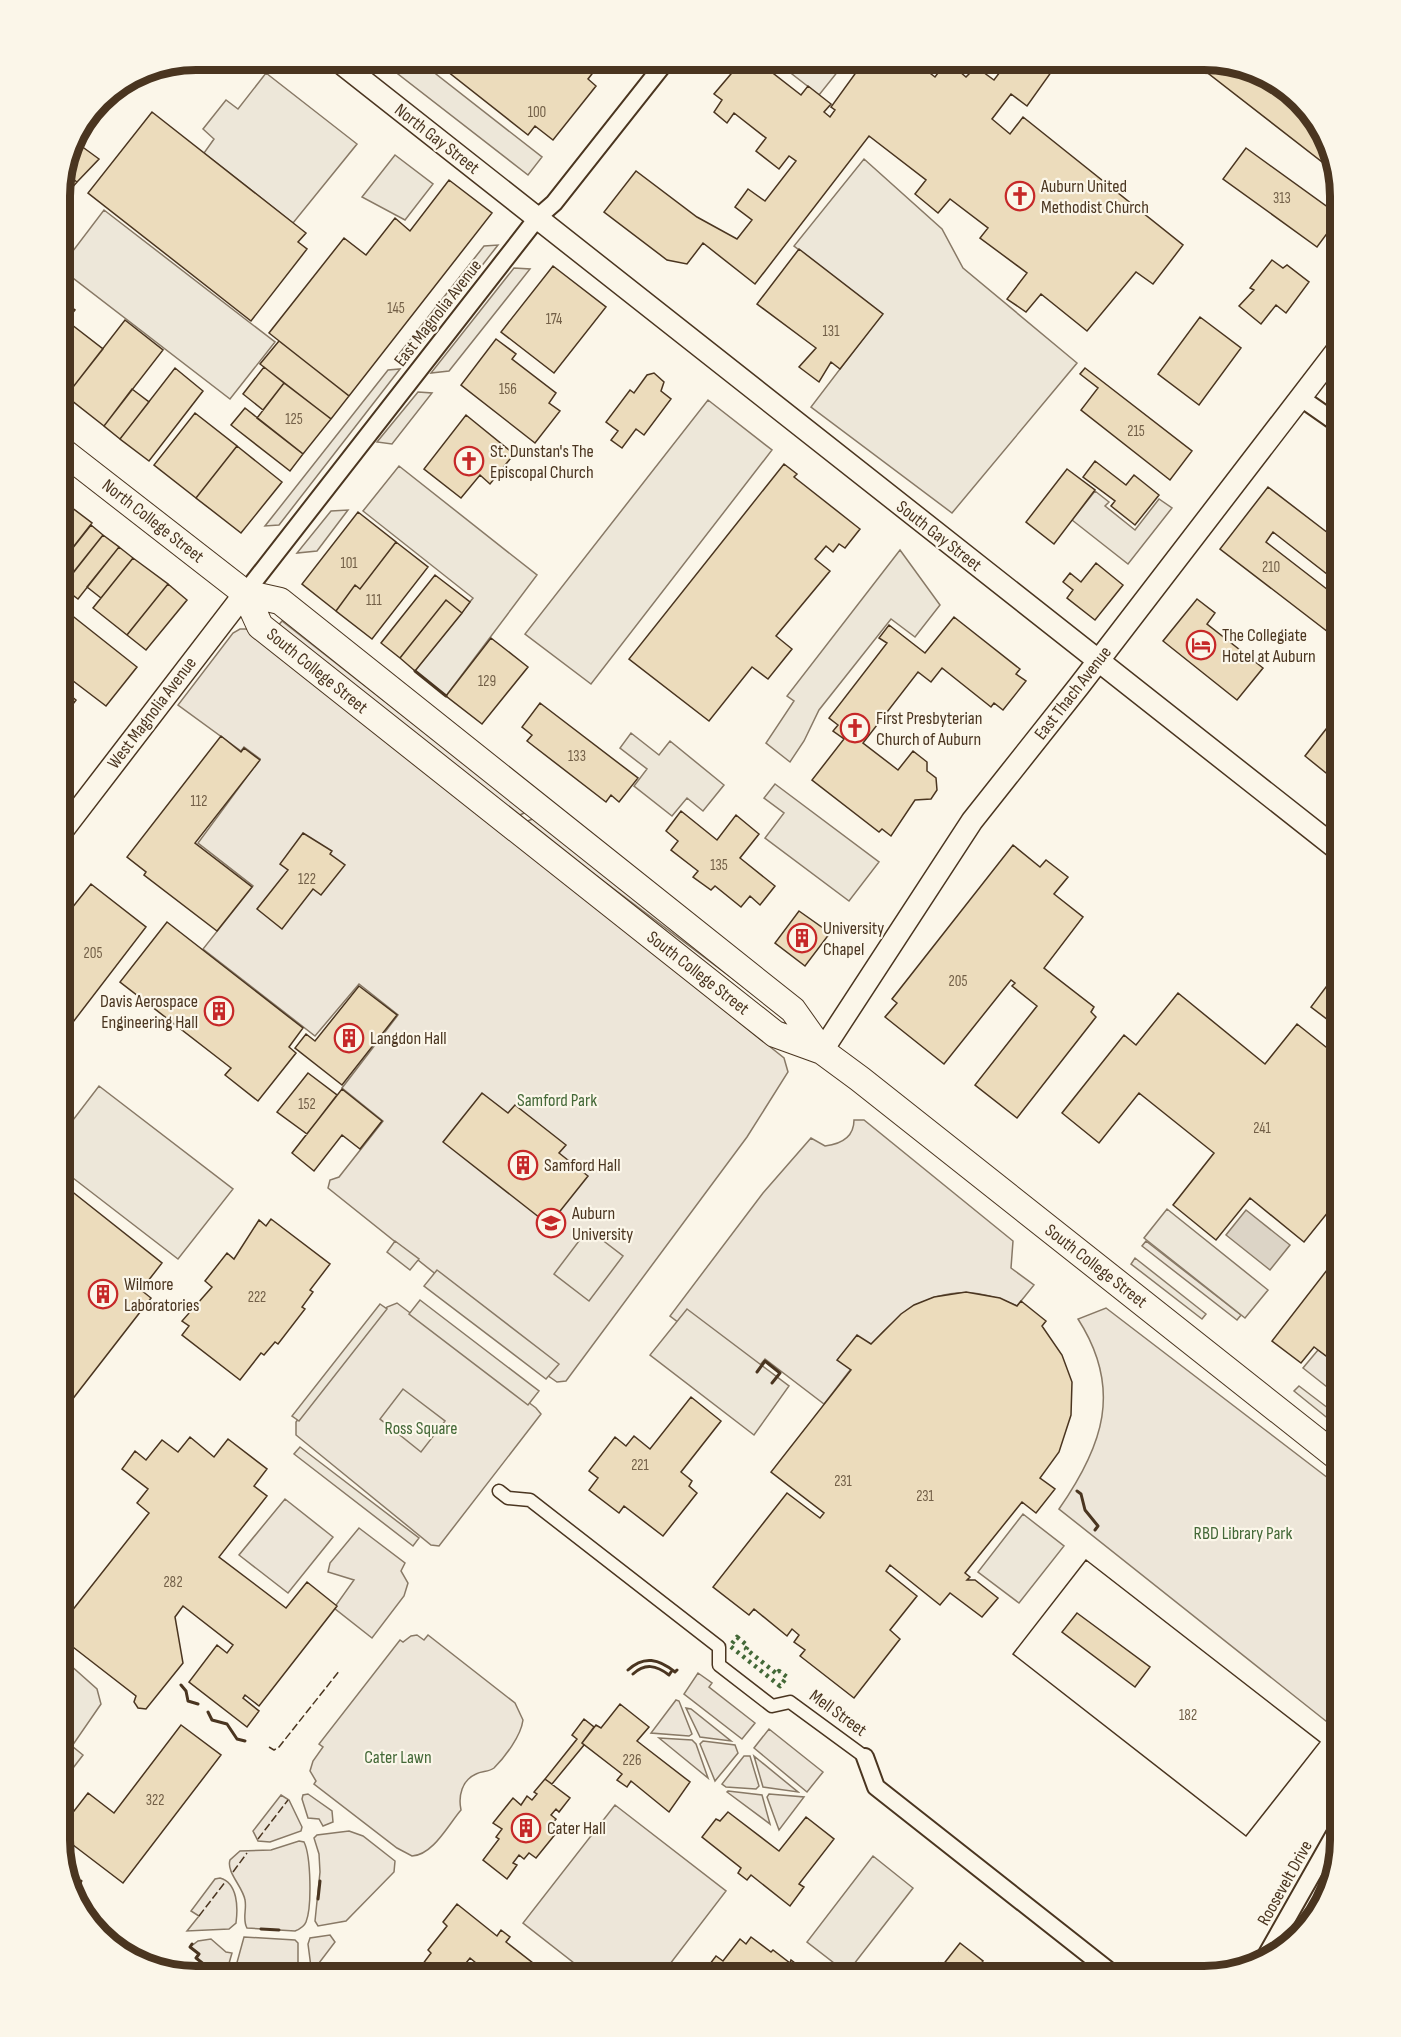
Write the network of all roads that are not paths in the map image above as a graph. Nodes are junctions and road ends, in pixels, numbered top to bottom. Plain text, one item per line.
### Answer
1 (350, 70) edge
2 (659, 70) edge
3 (538, 217) junction
4 (1330, 360) edge
5 (1301, 398) junction
6 (1330, 418) edge
7 (71, 457) edge
8 (245, 593) junction
9 (1098, 661) junction
10 (71, 820) edge
11 (1330, 843) edge
12 (822, 1051) junction
13 (1330, 1451) edge
14 (499, 1491) dead end
15 (865, 1756) joint
16 (1330, 1843) edge
17 (1270, 1948) edge
18 (1103, 1966) edge

1 - 3 street, North Gay Street
2 - 3 street, East Magnolia Avenue
3 - 8 street, East Magnolia Avenue
3 - 9 street, South Gay Street
4 - 5 street, East Thach Avenue
5 - 6 street
5 - 9 street, East Thach Avenue
7 - 8 main road, North College Street
8 - 10 street, West Magnolia Avenue
8 - 12 main road, South College Street
9 - 11 street, South Gay Street
9 - 12 street, East Thach Avenue
12 - 13 main road, South College Street
14 - 15 street, Mell Street
15 - 18 street, Mell Street
16 - 17 street, Roosevelt Drive

